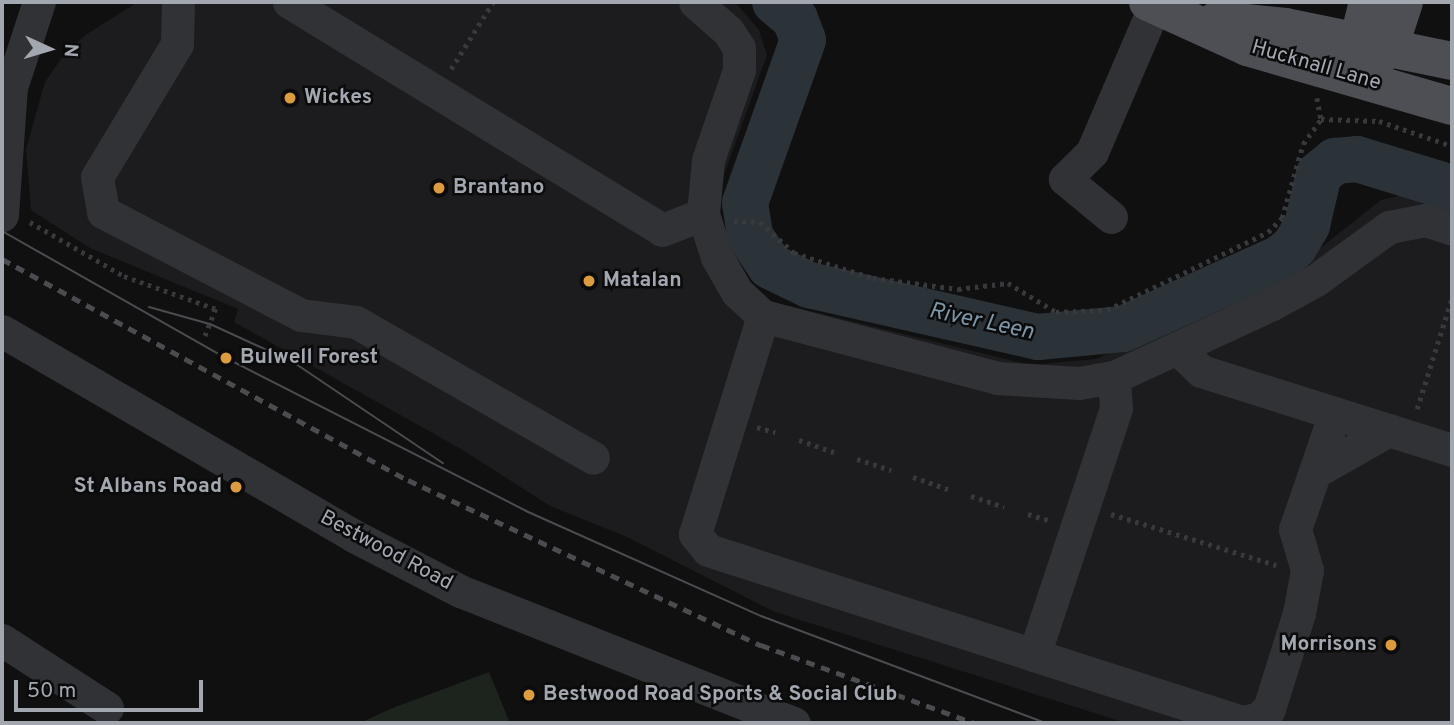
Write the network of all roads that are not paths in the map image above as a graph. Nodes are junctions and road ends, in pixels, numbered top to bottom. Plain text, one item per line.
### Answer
1 (178, 2) edge
2 (289, 2) edge
3 (695, 2) edge
4 (1368, 2) edge
5 (1404, 2) edge
6 (43, 3) edge
7 (1162, 8) edge
8 (1452, 61) edge
9 (1357, 63) junction
10 (1438, 102) edge
11 (3, 145) edge
12 (3, 212) edge
13 (703, 214) junction
14 (1111, 217) dead end
15 (1452, 229) edge
16 (762, 316) junction
17 (2, 331) edge
18 (1178, 349) junction
19 (1114, 377) junction
20 (1335, 413) junction
21 (1402, 421) junction
22 (1452, 450) edge
23 (593, 458) dead end
24 (1315, 472) junction
25 (2, 640) edge
26 (1034, 655) junction
27 (107, 708) dead end
28 (794, 723) edge

1 - 23 street
2 - 13 street
3 - 13 street
4 - 9 main road
5 - 9 main road
6 - 11 street
7 - 9 main road, Hucknall Lane
7 - 14 street
8 - 9 main road, Hucknall Lane
9 - 10 main road, Hucknall Lane
11 - 12 street
13 - 16 street
15 - 18 street
16 - 19 street
16 - 26 street
17 - 28 street, Bestwood Road
18 - 19 street
18 - 20 street
19 - 26 street
20 - 21 street
20 - 24 street
21 - 22 street
21 - 24 street
24 - 26 street
25 - 27 street

